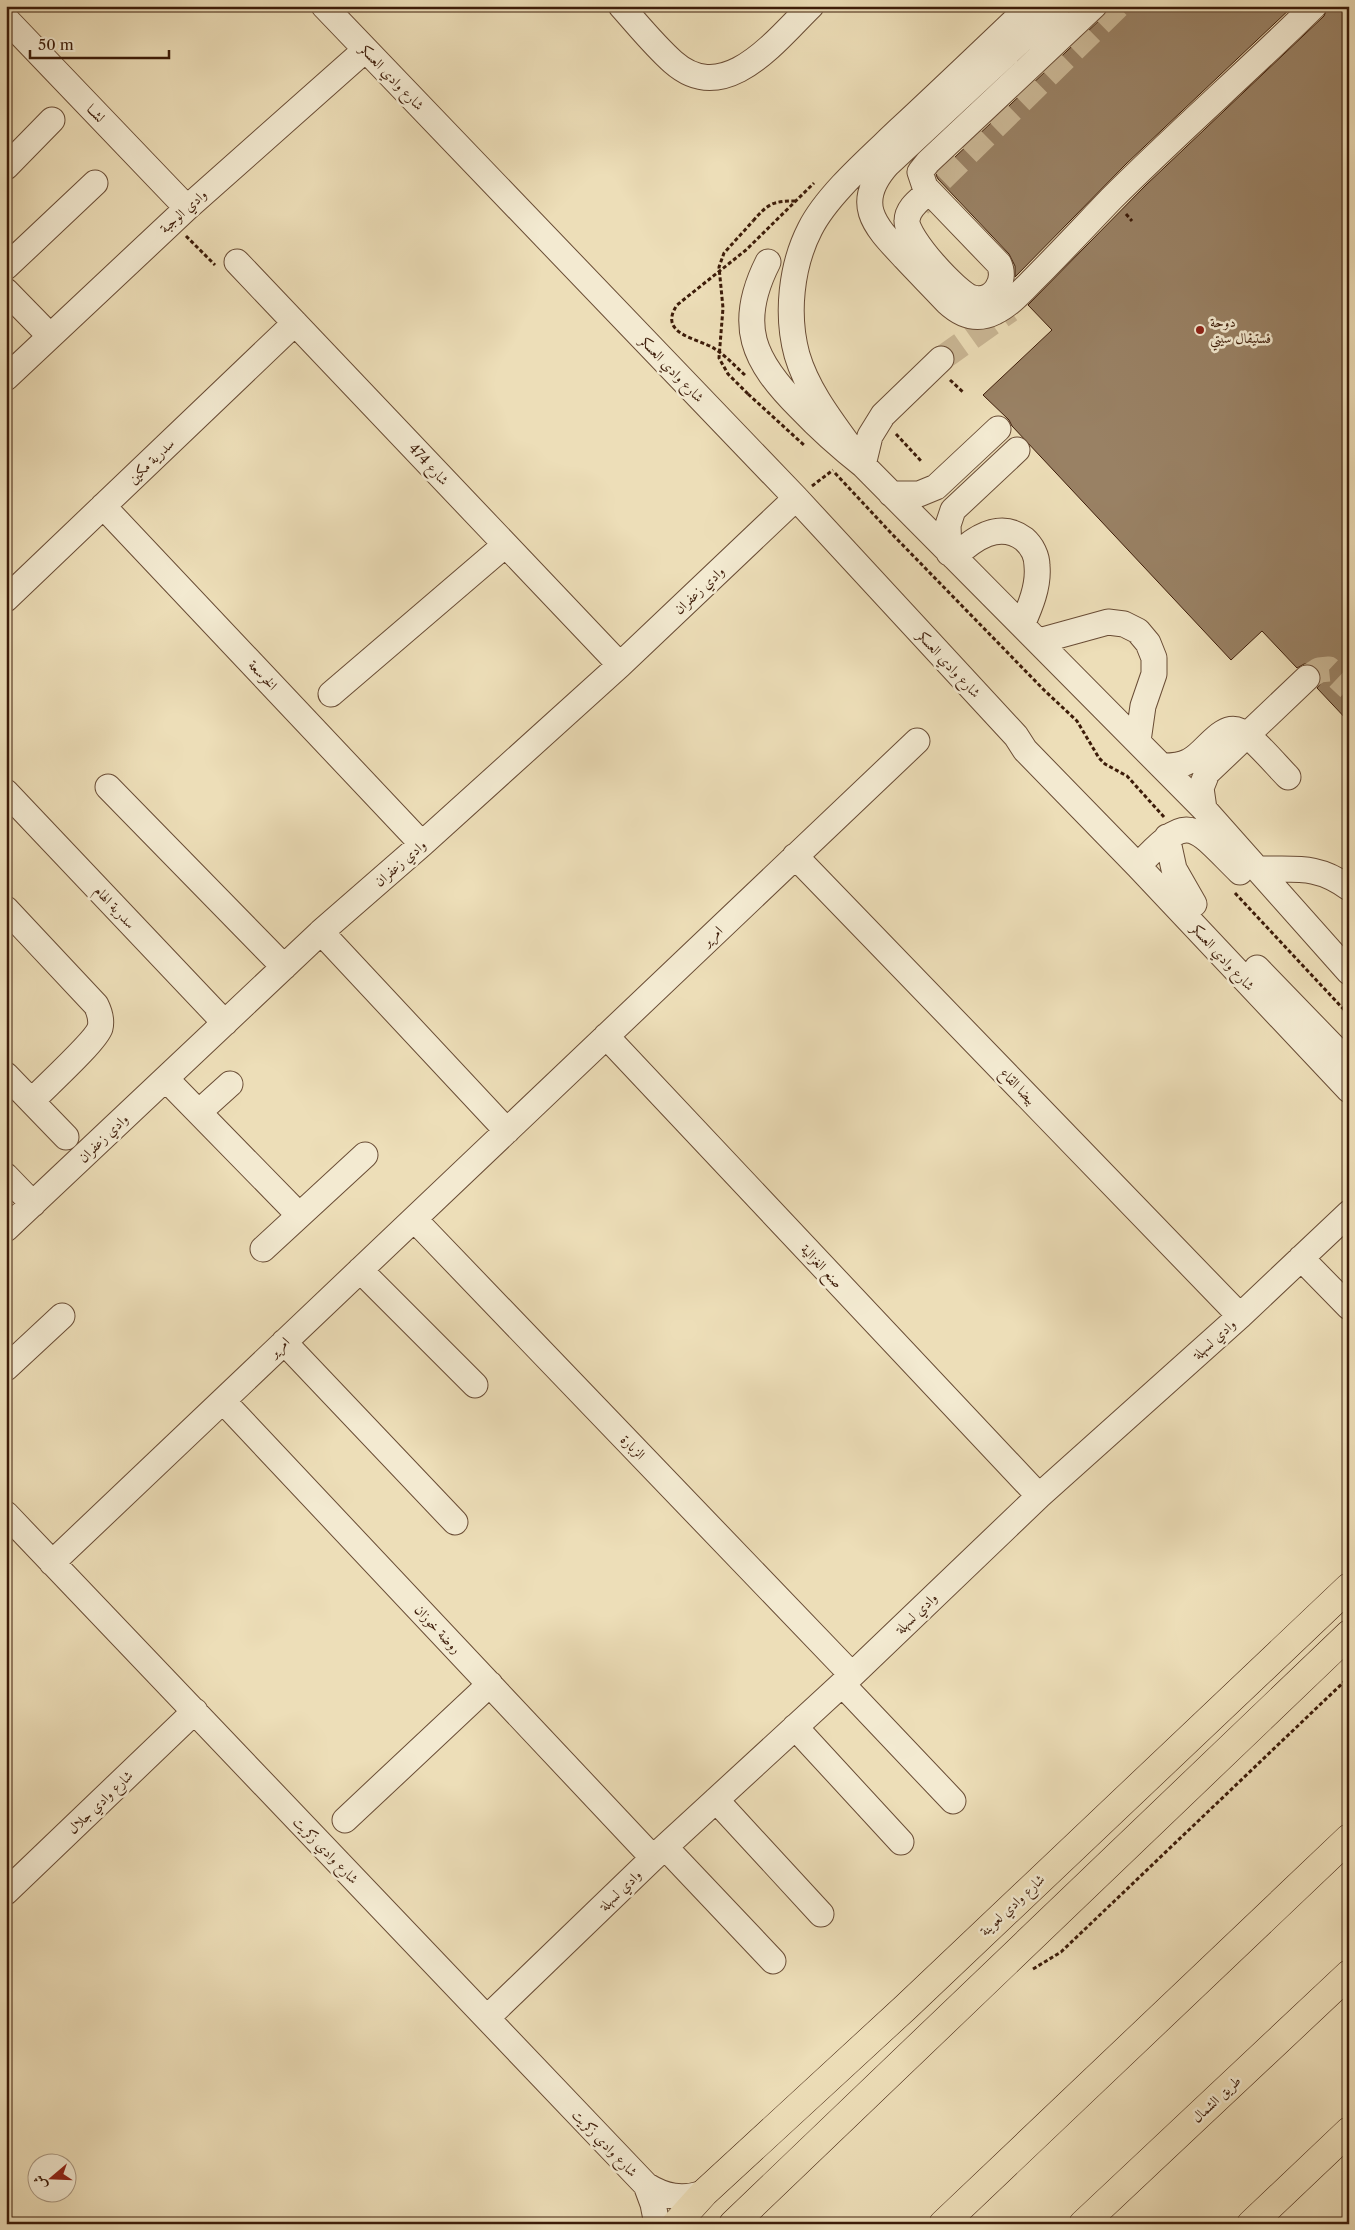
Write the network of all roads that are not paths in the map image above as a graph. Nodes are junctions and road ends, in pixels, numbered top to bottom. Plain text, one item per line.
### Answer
1 (324, 6) edge
2 (621, 6) edge
3 (811, 6) edge
4 (1030, 6) edge
5 (1058, 6) edge
6 (1094, 6) edge
7 (1314, 6) edge
8 (10, 30) edge
9 (365, 50) junction
10 (52, 120) dead end
11 (6, 167) edge
12 (94, 183) dead end
13 (926, 194) dead end
14 (179, 214) junction
15 (237, 262) road end
16 (768, 262) dead end
17 (6, 267) edge
18 (6, 291) edge
19 (295, 323) junction
20 (50, 336) junction
21 (941, 359) tunnel mouth
22 (6, 378) edge
23 (998, 429) dead end
24 (1017, 450) dead end
25 (863, 465) junction
26 (891, 494) junction
27 (796, 498) junction
28 (104, 506) junction
29 (505, 545) junction
30 (952, 555) junction
31 (6, 599) edge
32 (1030, 633) junction
33 (620, 665) junction
34 (1307, 678) tunnel mouth
35 (331, 694) dead end
36 (1246, 735) junction
37 (917, 741) dead end
38 (1138, 741) junction
39 (1163, 766) junction
40 (1288, 777) dead end
41 (108, 788) dead end
42 (6, 792) edge
43 (1204, 808) junction
44 (1168, 837) junction
45 (422, 844) junction
46 (795, 856) junction
47 (1142, 861) junction
48 (1257, 869) junction
49 (1349, 888) edge
50 (1194, 904) junction
51 (1289, 904) junction
52 (6, 909) edge
53 (321, 932) junction
54 (284, 967) junction
55 (1349, 972) edge
56 (225, 1023) junction
57 (606, 1036) junction
58 (1349, 1063) edge
59 (6, 1075) edge
60 (166, 1079) junction
61 (230, 1084) dead end
62 (1349, 1090) edge
63 (32, 1101) junction
64 (198, 1112) junction
65 (507, 1131) junction
66 (66, 1137) dead end
67 (365, 1155) dead end
68 (6, 1176) edge
69 (33, 1204) junction
70 (1349, 1213) edge
71 (299, 1215) junction
72 (414, 1219) junction
73 (6, 1229) edge
74 (263, 1249) dead end
75 (1301, 1258) junction
76 (360, 1270) junction
77 (1349, 1307) edge
78 (62, 1316) dead end
79 (1240, 1316) junction
80 (284, 1342) junction
81 (6, 1368) edge
82 (475, 1385) dead end
83 (223, 1400) junction
84 (1039, 1496) junction
85 (6, 1514) edge
86 (455, 1522) dead end
87 (52, 1563) junction
88 (1349, 1587) edge
89 (1349, 1634) edge
90 (847, 1679) junction
91 (490, 1684) junction
92 (195, 1711) junction
93 (795, 1727) junction
94 (716, 1800) junction
95 (953, 1801) dead end
96 (345, 1820) dead end
97 (1349, 1838) edge
98 (902, 1842) dead end
99 (659, 1852) junction
100 (6, 1892) edge
101 (821, 1914) dead end
102 (772, 1961) dead end
103 (1349, 1974) edge
104 (487, 2018) junction
105 (1349, 2131) edge
106 (646, 2185) junction
107 (704, 2193) junction
108 (657, 2224) edge
109 (676, 2224) edge
110 (732, 2224) edge
111 (943, 2224) edge
112 (1083, 2224) edge
113 (1251, 2224) edge

1 - 9 street, شارع وادي العسكر
2 - 3 street
4 - 25 street
5 - 7 street
6 - 13 street
8 - 14 street, لشــا
9 - 14 street, وادي الوجبة
9 - 27 street, شارع وادي العسكر
10 - 11 street
12 - 17 street
14 - 20 street, وادي الوجبة
15 - 19 street, شارع 474
16 - 25 street
18 - 20 street
19 - 28 street, سدرية مكين
19 - 29 street, شارع 474
20 - 22 street, وادي الوجبة
21 - 25 street
23 - 26 street
24 - 30 street
25 - 26 street
26 - 30 street
27 - 33 street, وادي زعفران
27 - 47 street, شارع وادي العسكر
28 - 31 street, سدرية مكين
28 - 45 street, الخرسعة
29 - 33 street, شارع 474
29 - 35 street
30 - 32 street
30 - 32 street
32 - 38 street
32 - 38 street
33 - 45 street, وادي زعفران
34 - 36 street
36 - 39 street
36 - 40 street
36 - 43 street
37 - 46 street, امرير
38 - 39 street
39 - 43 street
41 - 54 street
42 - 56 street, سدرية الهام
43 - 48 street
44 - 47 street
44 - 50 street
44 - 51 street
45 - 53 street, وادي زعفران
46 - 57 street, امرير
46 - 79 street, بيضا القاع
47 - 50 street, شارع وادي العسكر
47 - 62 street, شارع وادي العسكر
48 - 49 street
48 - 51 street
50 - 58 street, شارع وادي العسكر
51 - 55 street
52 - 63 street
53 - 54 street, وادي زعفران
53 - 65 street
54 - 56 street, وادي زعفران
56 - 60 street, وادي زعفران
57 - 65 street, امرير
57 - 84 street, صنع الغزالية
59 - 63 street
60 - 64 street
60 - 69 street, وادي زعفران
61 - 64 street
63 - 66 street
64 - 71 street
65 - 72 street, امرير
67 - 71 street
68 - 69 street
69 - 73 street, وادي زعفران
70 - 75 street, وادي لسهلة
71 - 74 street
72 - 76 street, امرير
72 - 90 street, الزبارة
75 - 77 street
75 - 79 street, وادي لسهلة
76 - 80 street, امرير
76 - 82 street
78 - 81 street
79 - 84 street, وادي لسهلة
80 - 83 street, امرير
80 - 86 street
83 - 87 street, امرير
83 - 91 street, روضة خوزان
84 - 90 street, وادي لسهلة
85 - 87 street, شارع وادي زكريت
87 - 92 street, شارع وادي زكريت
88 - 107 main road, شارع وادي لعوينة
89 - 110 main road
90 - 93 street, وادي لسهلة
90 - 95 street, الزبارة
91 - 96 street
91 - 99 street, روضة خوزان
92 - 100 street, شارع وادي جلال
92 - 104 street, شارع وادي زكريت
93 - 94 street, وادي لسهلة
93 - 98 street
94 - 99 street, وادي لسهلة
94 - 101 street
97 - 111 main road
99 - 102 street, روضة خوزان
99 - 104 street, وادي لسهلة
103 - 112 main road, طريق الشمال
104 - 106 street, شارع وادي زكريت
105 - 113 main road
106 - 107 street, شارع وادي زكريت
106 - 108 street, شارع وادي زكريت
107 - 109 main road, شارع وادي لعوينة

